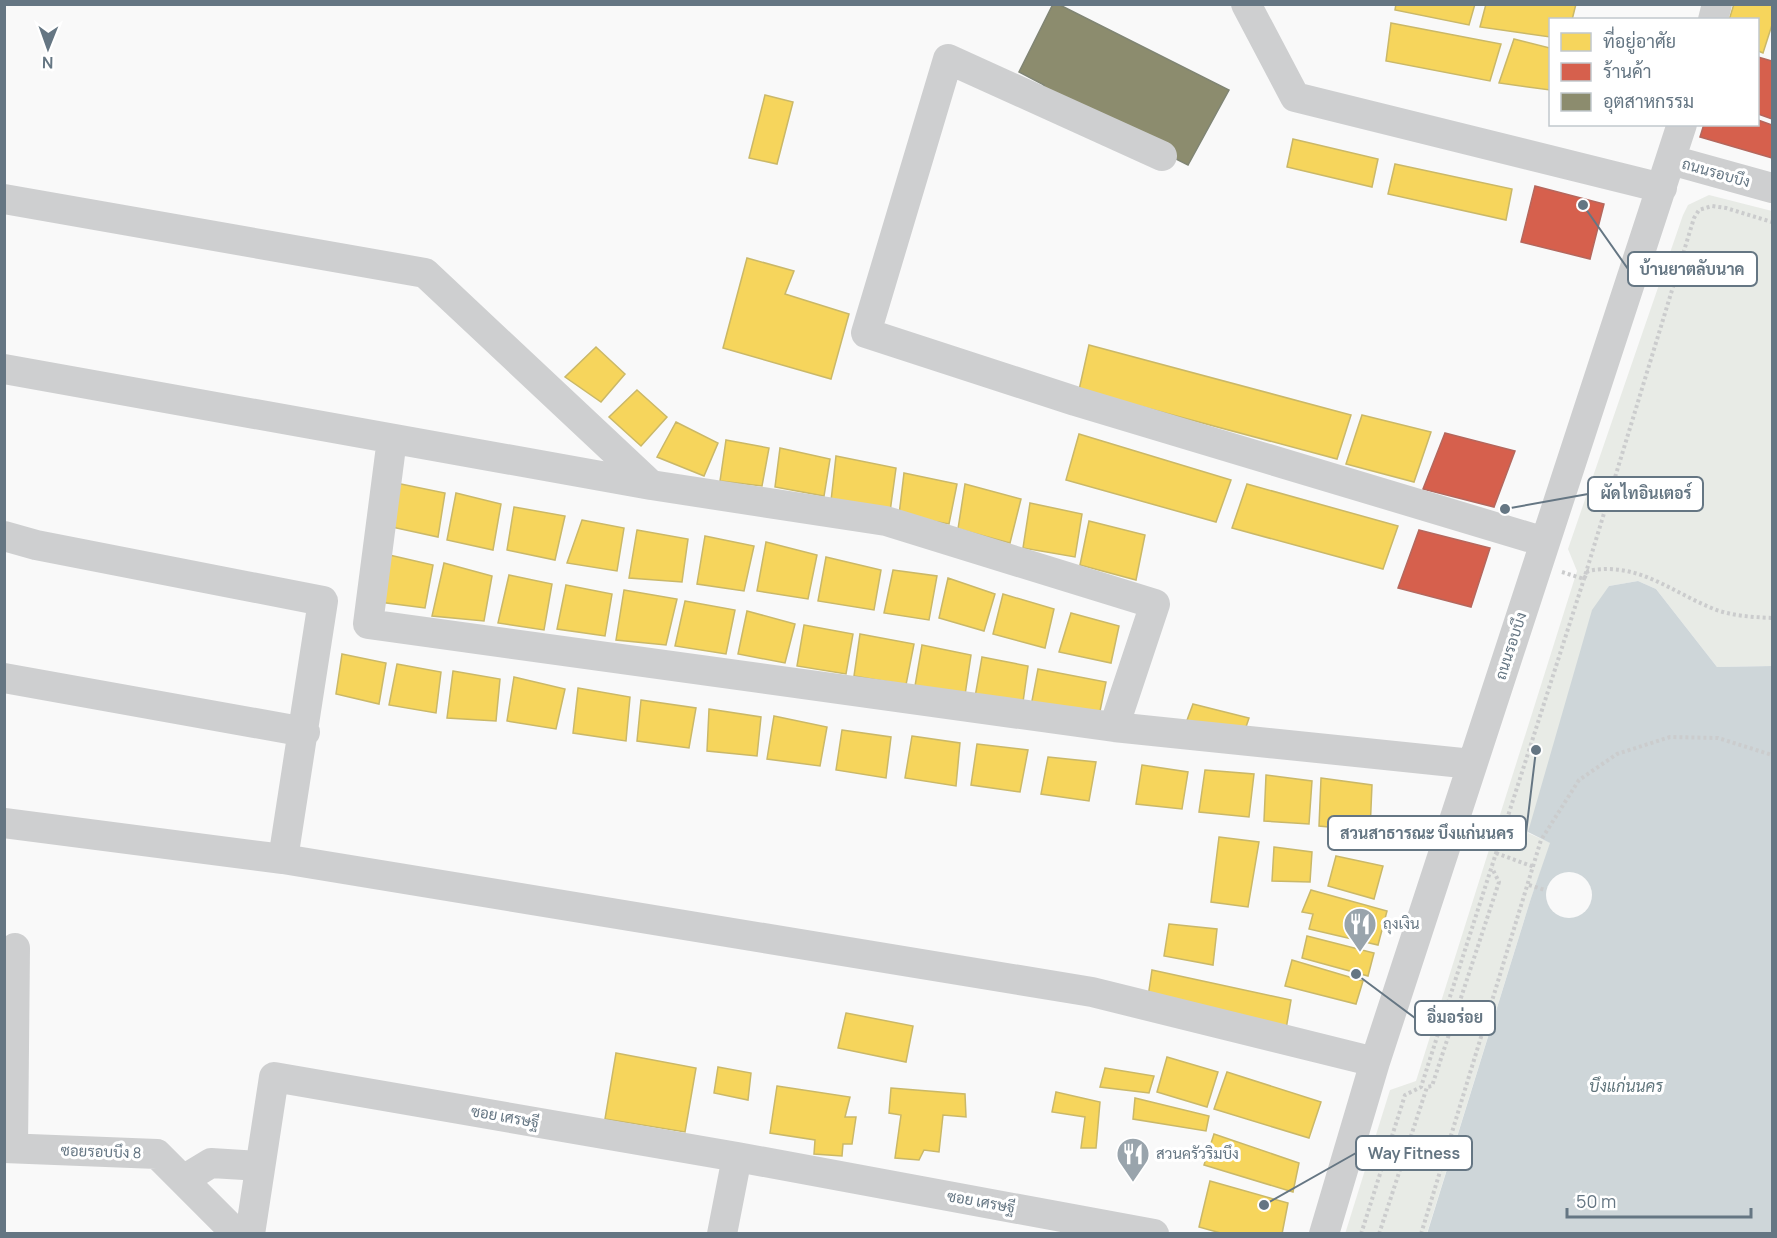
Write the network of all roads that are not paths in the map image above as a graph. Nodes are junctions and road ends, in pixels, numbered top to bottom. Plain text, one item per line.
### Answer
1 (1246, 4) edge
2 (1681, 126) edge
3 (1162, 156) dead end
4 (1667, 174) junction
5 (1773, 188) edge
6 (4, 199) edge
7 (4, 369) edge
8 (393, 439) junction
9 (651, 485) junction
10 (4, 536) edge
11 (1545, 542) junction
12 (4, 678) edge
13 (1114, 727) junction
14 (305, 732) junction
15 (1472, 764) junction
16 (4, 823) edge
17 (283, 859) junction
18 (15, 948) dead end
19 (1375, 1062) junction
20 (9, 1148) edge
21 (737, 1157) junction
22 (260, 1166) junction
23 (183, 1180) junction
24 (237, 1233) edge
25 (250, 1233) edge
26 (722, 1233) edge
27 (1154, 1233) edge
28 (1324, 1233) edge

1 - 4 street
2 - 4 street
3 - 11 street
4 - 5 street, ถนนรอบบึง
4 - 11 street, ถนนรอบบึง
6 - 9 street
7 - 8 street
8 - 9 street
8 - 13 street
9 - 13 street
10 - 14 street
11 - 15 street, ถนนรอบบึง
12 - 14 street
13 - 15 street
14 - 17 street
15 - 19 street, ถนนรอบบึง
16 - 17 street
17 - 19 street
18 - 20 street
19 - 28 street, ถนนรอบบึง
20 - 23 street, ซอยรอบบึง 8
21 - 22 street, ซอย เศรษฐี
21 - 26 street
21 - 27 street, ซอย เศรษฐี
22 - 23 street
22 - 25 street
23 - 24 street, ซอยรอบบึง 8

